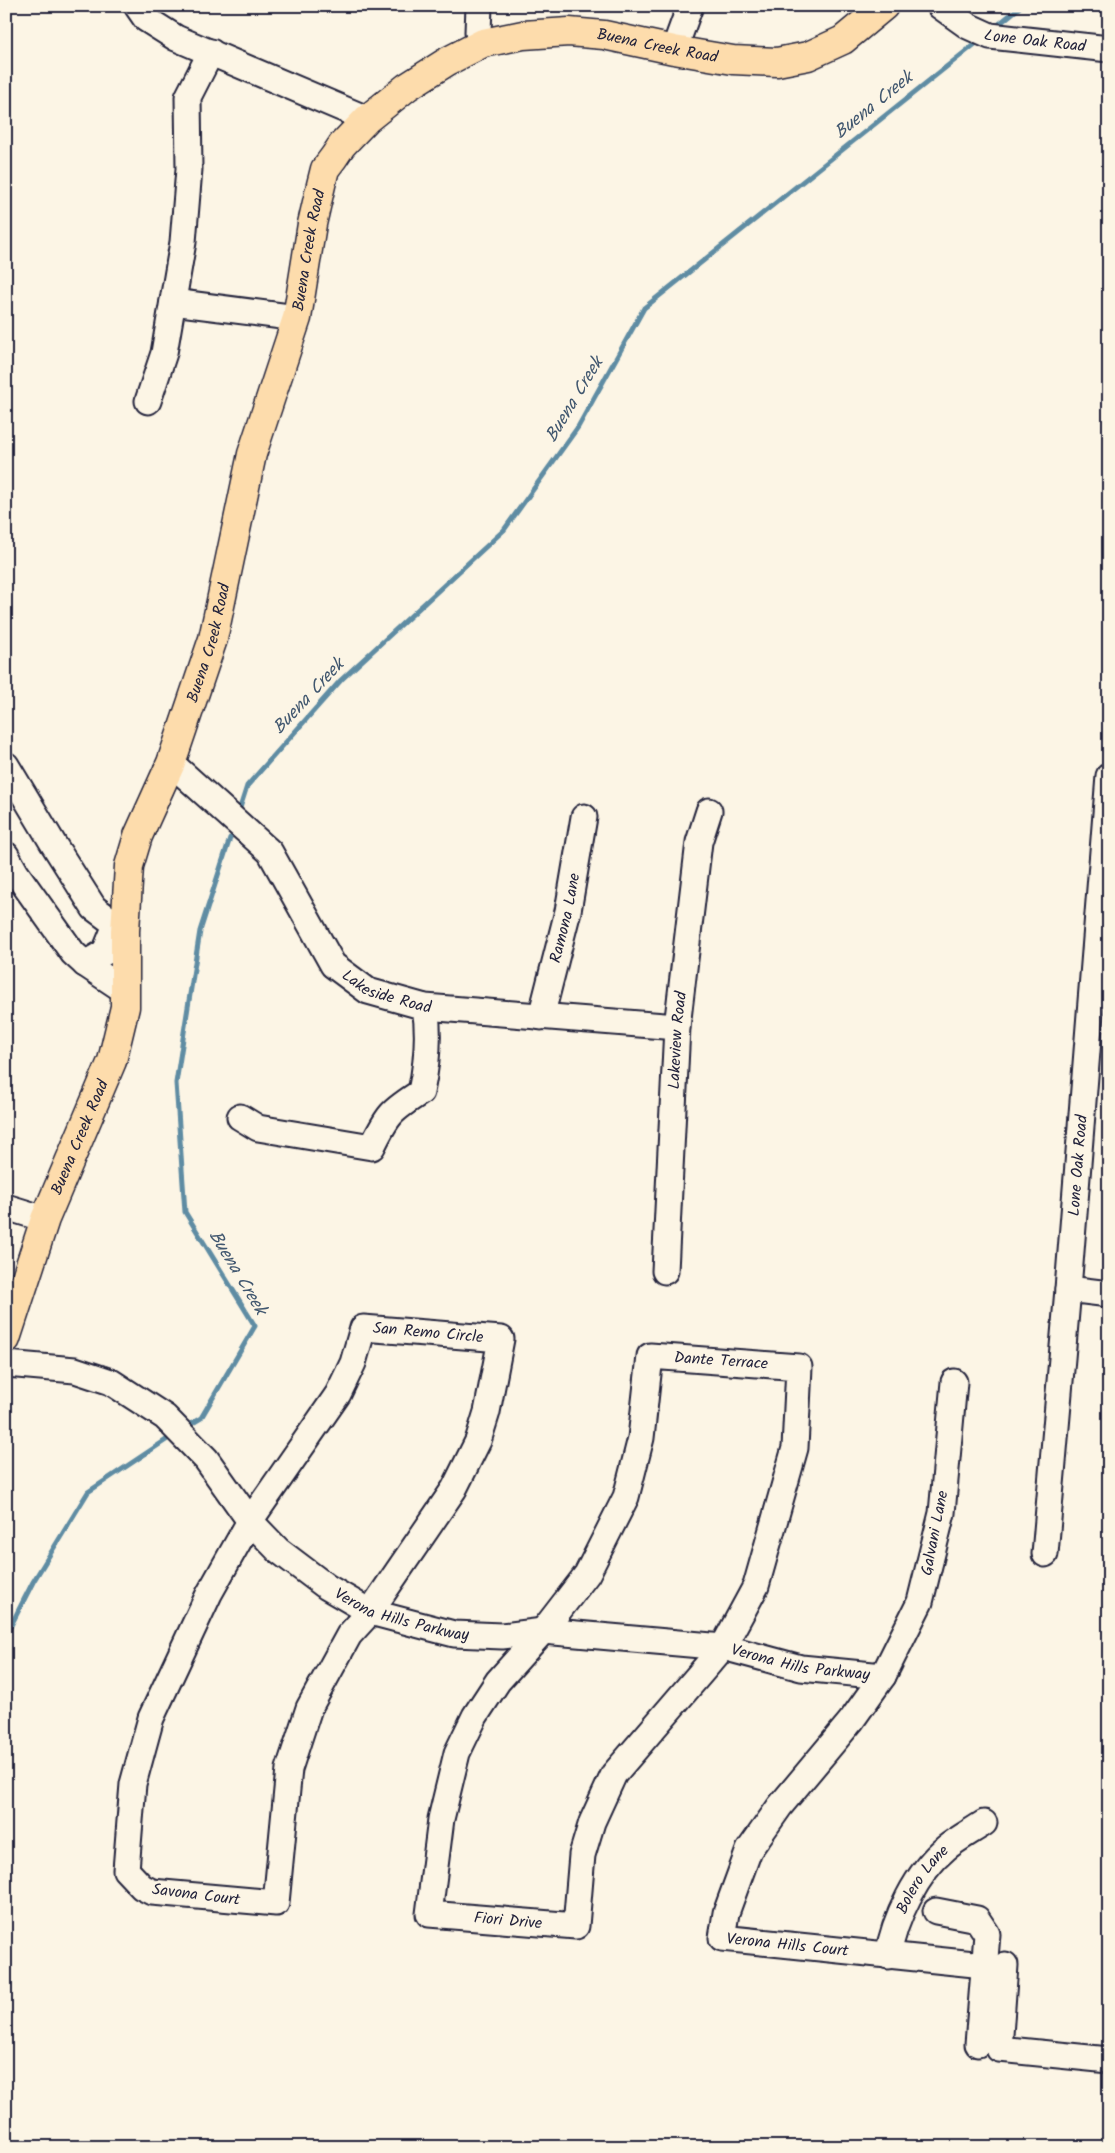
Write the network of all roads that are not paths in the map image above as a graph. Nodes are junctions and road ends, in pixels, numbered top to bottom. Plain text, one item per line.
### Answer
1 (137, 6) edge
2 (480, 6) edge
3 (690, 6) edge
4 (884, 6) edge
5 (940, 6) edge
6 (483, 43) junction
7 (1109, 49) edge
8 (674, 50) junction
9 (211, 52) junction
10 (367, 119) junction
11 (173, 302) junction
12 (297, 318) junction
13 (148, 402) dead end
14 (171, 763) junction
15 (6, 765) edge
16 (1109, 776) edge
17 (709, 811) dead end
18 (584, 817) dead end
19 (6, 855) edge
20 (1104, 907) edge
21 (121, 928) junction
22 (85, 964) junction
23 (124, 990) junction
24 (425, 1007) junction
25 (542, 1017) junction
26 (677, 1027) junction
27 (1098, 1045) edge
28 (240, 1117) dead end
29 (6, 1207) edge
30 (45, 1219) junction
31 (665, 1271) dead end
32 (1068, 1289) junction
33 (1109, 1294) edge
34 (6, 1339) edge
35 (6, 1364) edge
36 (954, 1382) dead end
37 (250, 1521) junction
38 (1045, 1554) dead end
39 (370, 1612) junction
40 (543, 1631) junction
41 (723, 1647) junction
42 (883, 1676) junction
43 (984, 1823) dead end
44 (936, 1911) dead end
45 (888, 1956) junction
46 (995, 1965) junction
47 (978, 2044) dead end
48 (1109, 2060) edge

1 - 9 street
2 - 6 street
3 - 8 street
4 - 8 main road, Buena Creek Road
5 - 7 street, Lone Oak Road
6 - 8 main road, Buena Creek Road
6 - 10 main road, Buena Creek Road
9 - 10 street
9 - 11 street
10 - 12 main road, Buena Creek Road
11 - 12 street
11 - 13 street
12 - 14 main road, Buena Creek Road
14 - 21 main road, Buena Creek Road
14 - 24 street, Lakeside Road
15 - 21 street
16 - 20 street, Lone Oak Road
17 - 26 street, Lakeview Road
18 - 25 street, Ramona Lane
19 - 22 street
20 - 27 street, Lone Oak Road
21 - 22 street
21 - 23 main road, Buena Creek Road
22 - 23 street
23 - 30 main road, Buena Creek Road
24 - 25 street, Lakeside Road
24 - 28 street
25 - 26 street, Lakeside Road
26 - 31 street, Lakeview Road
27 - 32 street, Lone Oak Road
29 - 30 street
30 - 34 main road, Buena Creek Road
32 - 33 street
32 - 38 street, Lone Oak Road
35 - 37 street, Verona Hills Parkway
36 - 42 street, Galvani Lane
37 - 39 street, Verona Hills Parkway
37 - 39 street, San Remo Circle
37 - 39 street, Savona Court
39 - 40 street, Verona Hills Parkway
40 - 41 street, Verona Hills Parkway
40 - 41 street, Dante Terrace
40 - 41 street, Fiori Drive
41 - 42 street, Verona Hills Parkway
42 - 45 street, Verona Hills Court
43 - 45 street, Bolero Lane
44 - 46 street
45 - 46 street, Verona Hills Court
46 - 47 street
46 - 48 street

